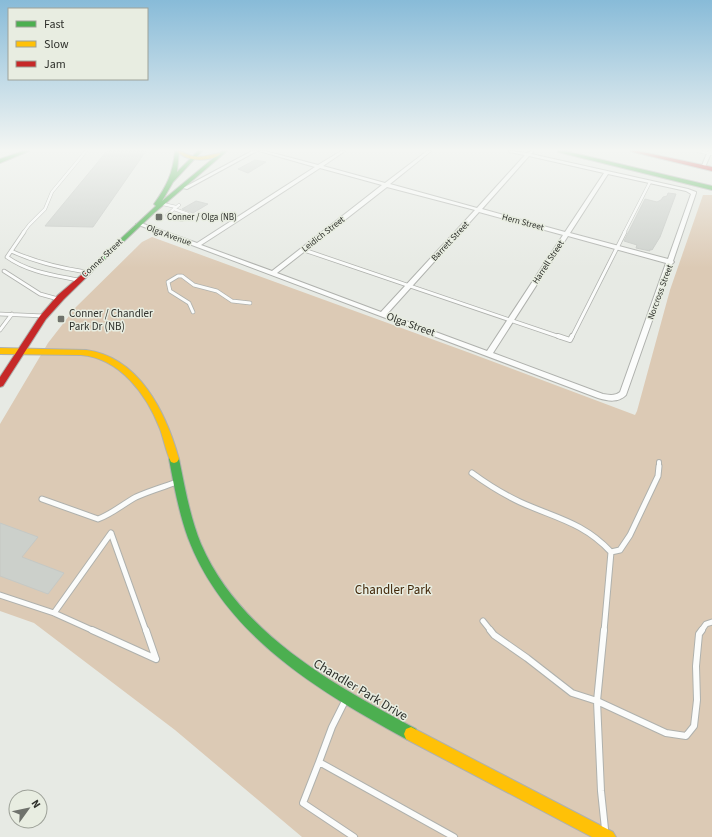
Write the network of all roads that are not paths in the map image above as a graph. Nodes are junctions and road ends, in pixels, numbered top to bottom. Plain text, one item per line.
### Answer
1 (54, 190) edge
2 (166, 190) edge
3 (182, 190) edge
4 (283, 190) edge
5 (379, 190) edge
6 (404, 190) edge
7 (497, 190) edge
8 (595, 190) edge
9 (646, 190) edge
10 (684, 190) edge
11 (179, 192) joint
12 (163, 204) junction
13 (179, 205) dead end
14 (175, 208) junction
15 (479, 210) junction
16 (152, 212) junction
17 (139, 224) junction
18 (566, 234) junction
19 (198, 245) junction
20 (616, 247) junction
21 (304, 250) junction
22 (11, 251) junction
23 (671, 262) junction
24 (4, 271) dead end
25 (86, 272) junction
26 (274, 273) junction
27 (78, 280) junction
28 (410, 285) junction
29 (58, 299) junction
30 (250, 303) dead end
31 (194, 312) dead end
32 (0, 314) edge
33 (12, 314) junction
34 (383, 314) junction
35 (45, 316) junction
36 (510, 320) junction
37 (0, 330) edge
38 (0, 352) edge
39 (20, 352) junction
40 (489, 353) junction
41 (0, 384) edge
42 (623, 393) joint
43 (658, 462) dead end
44 (472, 473) dead end
45 (179, 481) junction
46 (42, 499) dead end
47 (611, 552) junction
48 (0, 595) edge
49 (54, 613) junction
50 (483, 621) dead end
51 (712, 622) edge
52 (346, 699) junction
53 (597, 701) junction
54 (319, 762) junction
55 (607, 836) edge
56 (354, 837) edge
57 (454, 837) edge

1 - 22 lane
2 - 16 main road
3 - 11 street
4 - 19 street
5 - 21 street, Leidich Street
6 - 15 street, Hern Street
7 - 15 street, Barrett Street
8 - 18 street, Harrell Street
9 - 20 lane
10 - 23 street, Norcross Street
11 - 12 main road, Conner Street
12 - 14 lane
12 - 16 main road, Conner Street
13 - 14 lane
14 - 14 lane
15 - 18 street, Hern Street
15 - 28 street, Barrett Street
16 - 17 main road, Conner Street
17 - 19 street, Olga Avenue
17 - 25 main road, Conner Street
18 - 20 street, Hern Street
18 - 36 street, Harrell Street
19 - 26 street, Olga Street
20 - 23 street, Hern Street
20 - 36 lane
21 - 26 street, Leidich Street
21 - 28 lane
22 - 25 lane
22 - 27 lane
23 - 42 street, Norcross Street
24 - 29 lane
25 - 27 main road, Conner Street
26 - 34 street, Olga Street
27 - 29 main road, Conner Street
28 - 34 street, Barrett Street
28 - 36 lane
29 - 35 main road, Conner Street
30 - 31 lane
32 - 33 lane
33 - 35 lane
33 - 37 lane
34 - 40 street, Olga Street
35 - 39 main road, Conner Street
36 - 40 street, Harrell Street
38 - 39 main road, Chandler Park Drive
39 - 41 main road, Conner Street
39 - 45 main road, Chandler Park Drive
40 - 42 street, Olga Street
43 - 47 lane
44 - 47 lane
45 - 46 lane
45 - 52 main road, Chandler Park Drive
47 - 53 lane
48 - 49 lane
49 - 49 lane
50 - 53 lane
51 - 53 lane
52 - 54 lane
52 - 55 main road, Chandler Park Drive
53 - 55 lane
54 - 56 lane
54 - 57 lane

